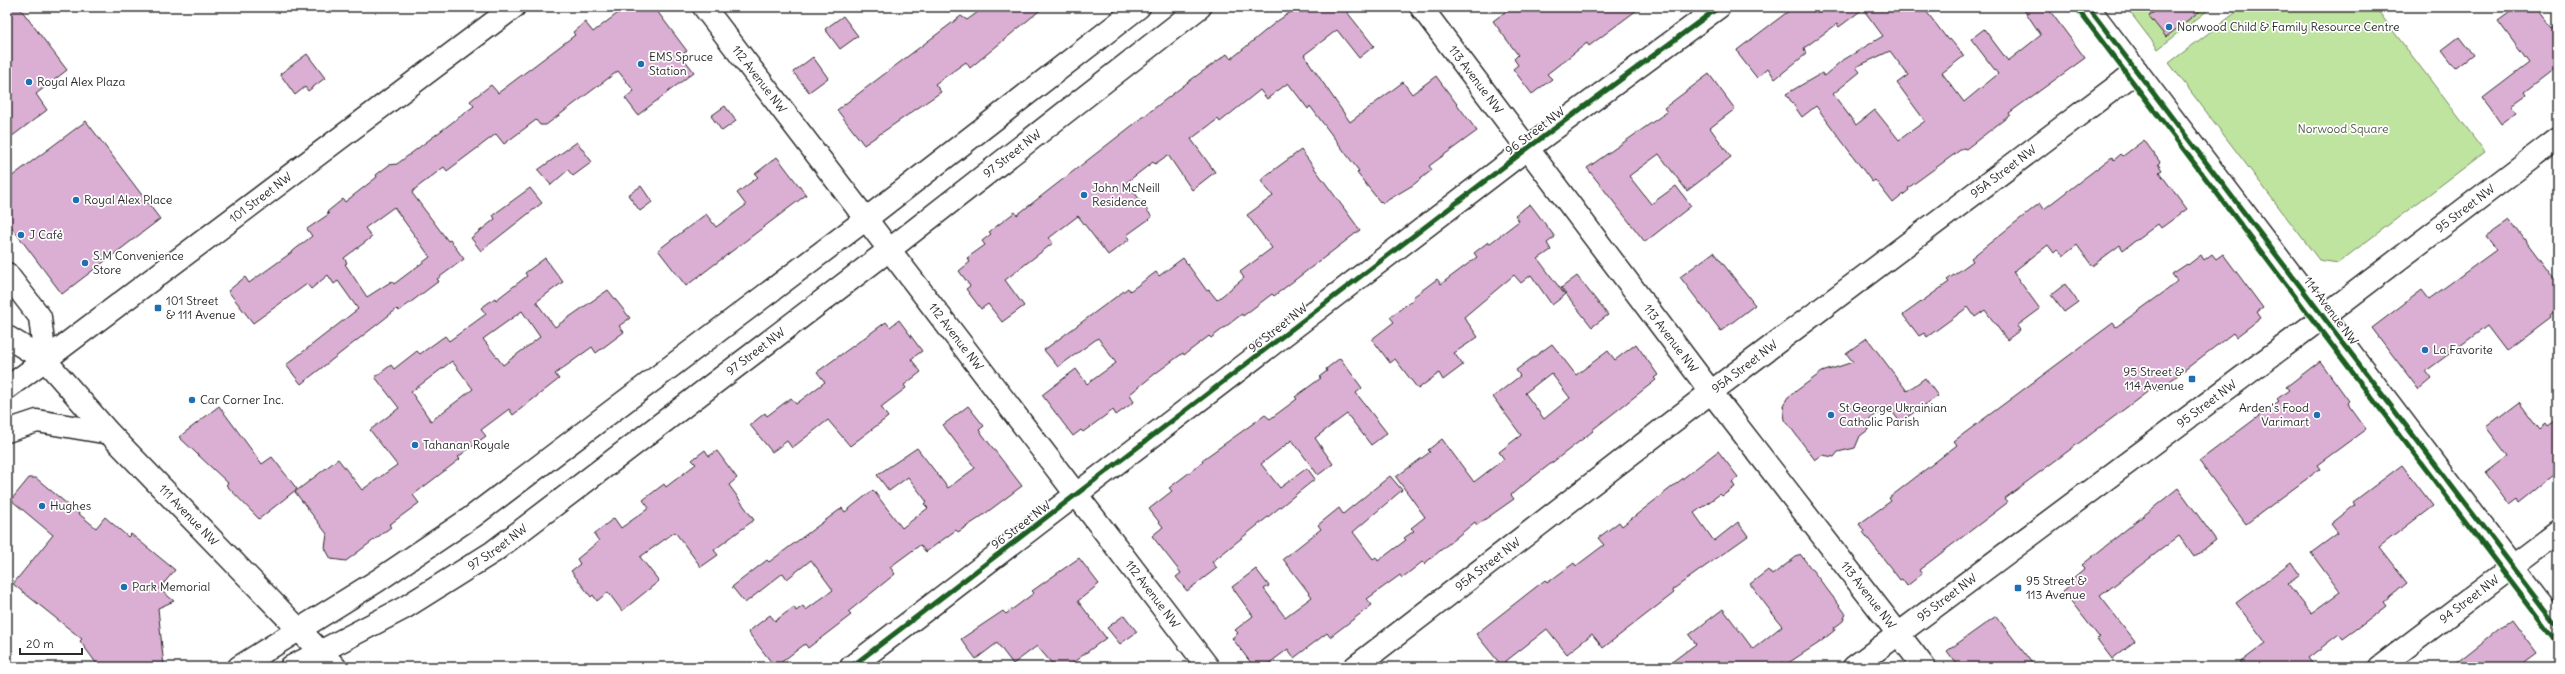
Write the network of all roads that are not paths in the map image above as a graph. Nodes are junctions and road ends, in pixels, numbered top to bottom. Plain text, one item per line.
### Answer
1 (514, 7) edge
2 (704, 7) edge
3 (1139, 7) edge
4 (1200, 7) edge
5 (1421, 7) edge
6 (1719, 7) edge
7 (2088, 7) edge
8 (2137, 71) junction
9 (2558, 138) edge
10 (1528, 148) junction
11 (866, 219) junction
12 (889, 250) junction
13 (7, 274) edge
14 (2323, 317) junction
15 (7, 337) edge
16 (45, 360) junction
17 (7, 388) edge
18 (1711, 392) junction
19 (7, 431) edge
20 (109, 433) junction
21 (1076, 495) junction
22 (2558, 532) edge
23 (2513, 568) junction
24 (2558, 626) edge
25 (298, 629) junction
26 (1898, 633) junction
27 (320, 651) junction
28 (239, 667) edge
29 (291, 667) edge
30 (335, 667) edge
31 (851, 667) edge
32 (1208, 667) edge
33 (1356, 667) edge
34 (1854, 667) edge
35 (1924, 667) edge
36 (2380, 667) edge

1 - 16 street, 101 Street NW
2 - 11 street, 112 Avenue NW
3 - 11 street
4 - 12 street, 97 Street NW
5 - 10 street, 113 Avenue NW
6 - 10 street, 96 Street NW
7 - 8 street, 114 Avenue NW
8 - 14 street, 114 Avenue NW
8 - 18 street, 95A Street NW
9 - 14 street, 95 Street NW
10 - 18 street, 113 Avenue NW
10 - 21 street, 96 Street NW
11 - 12 street, 112 Avenue NW
11 - 25 street
12 - 21 street, 112 Avenue NW
12 - 27 street, 97 Street NW
13 - 16 street
14 - 23 street, 114 Avenue NW
14 - 26 street, 95 Street NW
15 - 16 street, 111 Avenue NW
16 - 17 street, 101 Street NW
16 - 20 street, 111 Avenue NW
18 - 26 street, 113 Avenue NW
18 - 33 street, 95A Street NW
19 - 20 street
20 - 25 street, 111 Avenue NW
21 - 31 street, 96 Street NW
21 - 32 street, 112 Avenue NW
22 - 23 street, 94 Street NW
23 - 24 street, 114 Avenue NW
23 - 36 street, 94 Street NW
25 - 27 street, 111 Avenue NW
25 - 28 street
26 - 34 street, 95 Street NW
26 - 35 street, 113 Avenue NW
27 - 29 street, 97 Street NW
27 - 30 street, 111 Avenue NW

